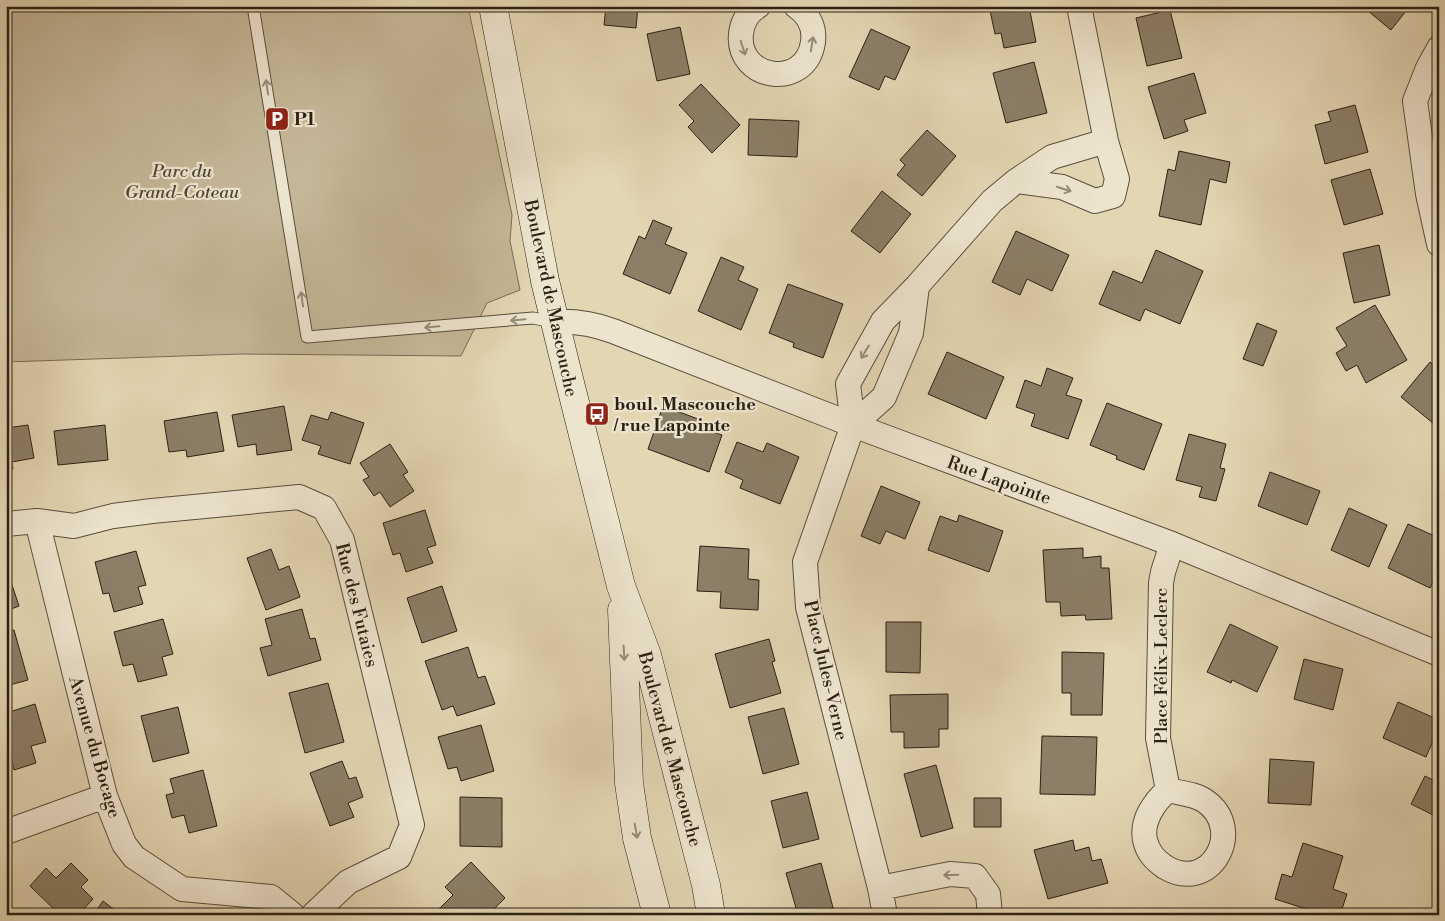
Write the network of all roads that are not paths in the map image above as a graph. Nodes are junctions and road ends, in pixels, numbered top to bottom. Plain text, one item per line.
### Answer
1 (254, 6) edge
2 (493, 6) edge
3 (758, 6) edge
4 (1080, 6) edge
5 (808, 9) edge
6 (1439, 48) edge
7 (1106, 141) junction
8 (1016, 181) junction
9 (1439, 244) edge
10 (917, 286) junction
11 (555, 322) junction
12 (853, 425) junction
13 (37, 521) junction
14 (6, 524) edge
15 (1172, 544) junction
16 (621, 586) junction
17 (1439, 654) edge
18 (1168, 790) dead end
19 (105, 796) junction
20 (6, 832) edge
21 (880, 888) junction
22 (293, 915) edge
23 (313, 915) edge
24 (656, 915) edge
25 (711, 915) edge
26 (885, 915) edge
27 (990, 915) edge

11 -> 1 lane
2 - 11 street, Boulevard de Mascouche
3 -> 5 street
4 - 7 street
6 - 9 street
7 - 8 street
8 -> 7 street
8 - 10 street
10 - 12 street
10 -> 12 street
11 - 12 street, Rue Lapointe
11 - 16 street, Boulevard de Mascouche
12 - 15 street, Rue Lapointe
12 - 21 street, Place Jules-Verne
13 - 14 street
13 - 19 street, Avenue du Bocage
13 - 23 street, Rue des Futaies
15 - 17 street, Rue Lapointe
15 - 18 street, Place Félix-Leclerc
16 -> 24 street, Boulevard de Mascouche
16 - 25 street, Boulevard de Mascouche
19 - 20 street
19 - 22 street, Avenue du Bocage
21 - 26 street, Place Jules-Verne
27 -> 21 street

